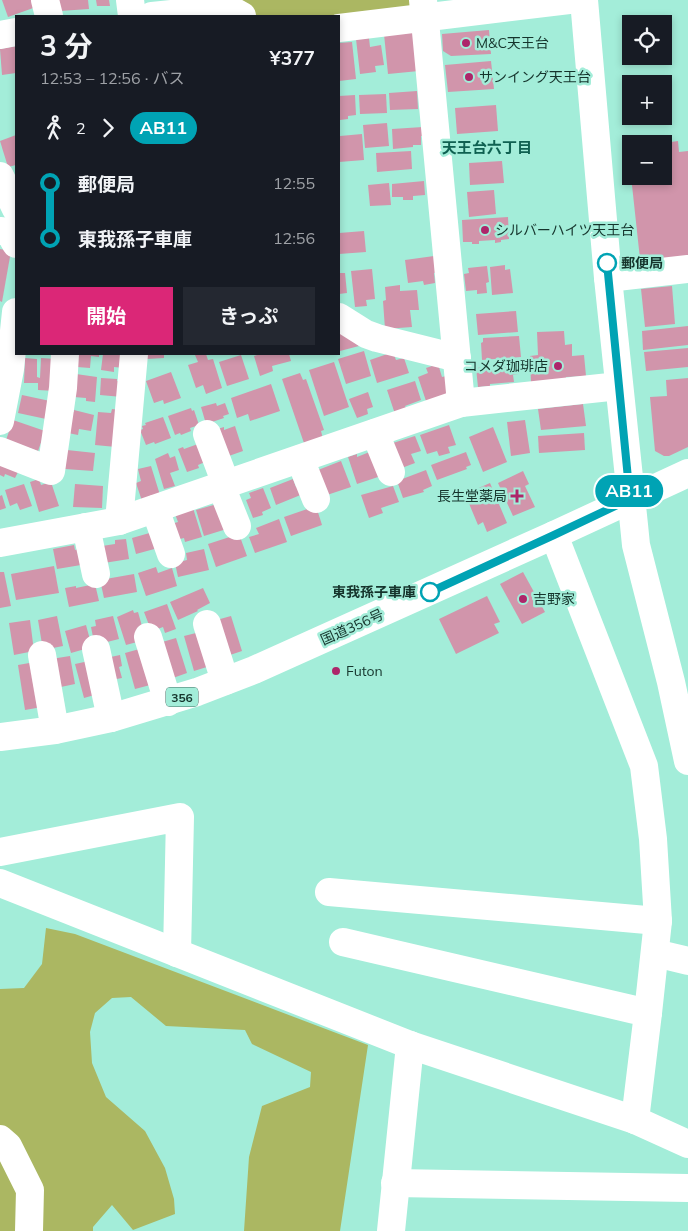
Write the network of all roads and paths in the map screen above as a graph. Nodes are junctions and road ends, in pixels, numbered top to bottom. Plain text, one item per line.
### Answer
1 (44, 0) edge
2 (130, 0) edge
3 (569, 0) edge
4 (584, 0) edge
5 (208, 5) edge
6 (424, 9) edge
7 (49, 15) edge
8 (132, 15) edge
9 (157, 15) edge
10 (240, 15) edge
11 (340, 28) edge
12 (15, 32) edge
13 (0, 34) edge
14 (0, 176) edge
15 (15, 207) edge
16 (0, 231) edge
17 (15, 242) edge
18 (688, 269) edge
19 (608, 278) junction
20 (15, 317) edge
21 (340, 318) edge
22 (65, 355) edge
23 (134, 355) edge
24 (457, 358) junction
25 (5, 368) edge
26 (619, 386) junction
27 (461, 403) junction
28 (0, 421) edge
29 (374, 433) junction
30 (207, 434) dead end
31 (0, 451) edge
32 (300, 459) junction
33 (391, 472) dead end
34 (688, 473) edge
35 (223, 485) junction
36 (316, 499) dead end
37 (630, 499) junction
38 (155, 509) junction
39 (119, 521) junction
40 (236, 526) dead end
41 (86, 527) junction
42 (554, 535) junction
43 (0, 543) edge
44 (171, 554) dead end
45 (96, 574) dead end
46 (207, 624) dead end
47 (148, 637) dead end
48 (96, 650) dead end
49 (42, 655) dead end
50 (226, 681) junction
51 (168, 702) junction
52 (111, 718) junction
53 (55, 730) junction
54 (0, 737) edge
55 (688, 761) edge
56 (0, 852) edge
57 (0, 883) edge
58 (329, 892) dead end
59 (658, 921) junction
60 (343, 942) dead end
61 (177, 953) junction
62 (655, 953) junction
63 (688, 961) edge
64 (648, 1013) junction
65 (410, 1045) junction
66 (635, 1120) junction
67 (0, 1139) edge
68 (688, 1144) edge
69 (396, 1183) junction
70 (688, 1188) edge
71 (29, 1231) edge
72 (391, 1231) edge

1 - 7 main road
2 - 8 main road
3 - 6 main road
4 - 19 main road
5 - 9 main road
5 - 10 main road
6 - 11 main road
6 - 24 main road
12 - 13 main road
14 - 15 main road
16 - 17 main road
18 - 19 main road
19 - 26 main road
20 - 25 main road
21 - 24 main road
22 - 31 main road
23 - 39 main road
24 - 27 main road
25 - 28 main road
26 - 27 main road
26 - 37 main road
27 - 29 main road
29 - 32 main road
29 - 33 main road
30 - 35 main road
32 - 35 main road
32 - 36 main road
34 - 37 main road, 国道356号 / 356
35 - 38 main road
35 - 40 main road
37 - 42 main road, 国道356号 / 356
37 - 55 main road
38 - 39 main road
38 - 44 main road
39 - 41 main road
41 - 43 main road
41 - 45 main road
42 - 50 main road, 国道356号 / 356
42 - 59 main road
46 - 50 main road
47 - 51 main road
48 - 52 main road
49 - 53 main road
50 - 51 main road, 国道356号 / 356
51 - 52 main road, 国道356号 / 356
52 - 53 main road, 国道356号 / 356
53 - 54 main road, 国道356号 / 356
56 - 61 main road
57 - 61 main road
58 - 59 main road
59 - 62 main road
60 - 64 main road
61 - 65 main road
62 - 63 main road
62 - 64 main road
64 - 66 main road
65 - 66 main road
65 - 69 main road
66 - 68 main road
67 - 71 main road
69 - 70 main road
69 - 72 main road

